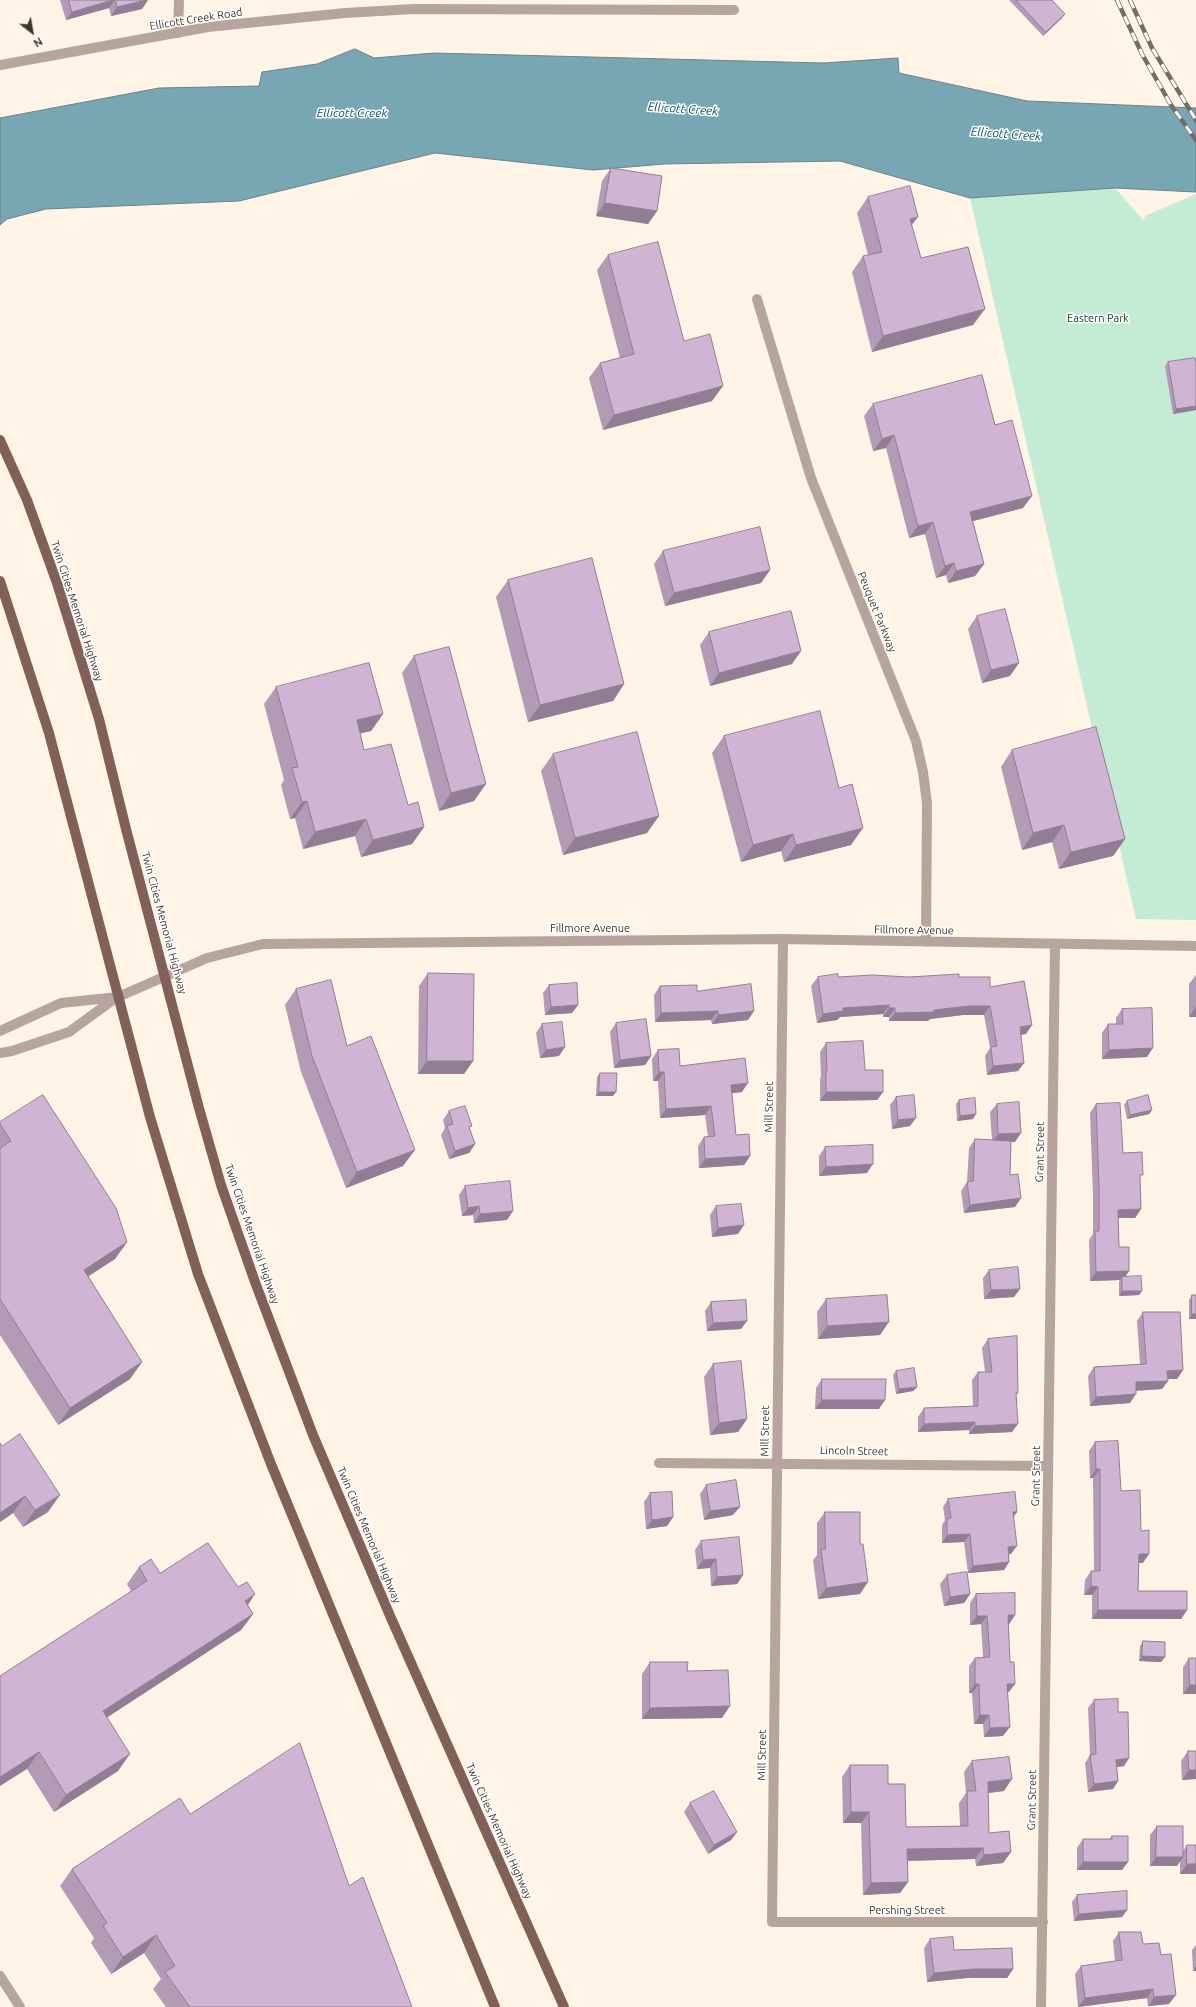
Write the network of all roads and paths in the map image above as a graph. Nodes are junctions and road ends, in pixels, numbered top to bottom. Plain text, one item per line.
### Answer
1 (179, 0) edge
2 (448, 0) edge
3 (440, 9) junction
4 (734, 10) dead end
5 (178, 33) junction
6 (0, 65) edge
7 (757, 299) dead end
8 (0, 440) edge
9 (0, 581) edge
10 (783, 939) junction
11 (926, 942) junction
12 (1055, 945) junction
13 (1196, 946) edge
14 (166, 976) junction
15 (118, 997) junction
16 (0, 1031) edge
17 (0, 1053) edge
18 (659, 1463) dead end
19 (777, 1463) junction
20 (1048, 1466) junction
21 (772, 1922) joint
22 (1043, 1922) junction
23 (0, 1976) edge
24 (20, 2007) edge
25 (495, 2007) edge
26 (564, 2007) edge
27 (1041, 2007) edge

1 - 5 street
2 - 3 street
3 - 4 street, Ellicott Creek Road
3 - 5 street, Ellicott Creek Road
5 - 6 street, Ellicott Creek Road
7 - 11 street, Peuquet Parkway
8 - 14 main road, Twin Cities Memorial Highway
9 - 15 main road
10 - 11 street, Fillmore Avenue
10 - 14 street, Fillmore Avenue
10 - 19 street, Mill Street
11 - 12 street, Fillmore Avenue
12 - 13 street, Fillmore Avenue
12 - 20 street, Grant Street
14 - 15 street, Fillmore Avenue
14 - 26 main road, Twin Cities Memorial Highway
15 - 16 street, Fillmore Avenue
15 - 17 street
15 - 25 main road
18 - 19 street, Lincoln Street
19 - 20 street, Lincoln Street
19 - 21 street, Mill Street
20 - 22 street, Grant Street
21 - 22 street, Pershing Street
22 - 27 street, Grant Street
23 - 24 street

